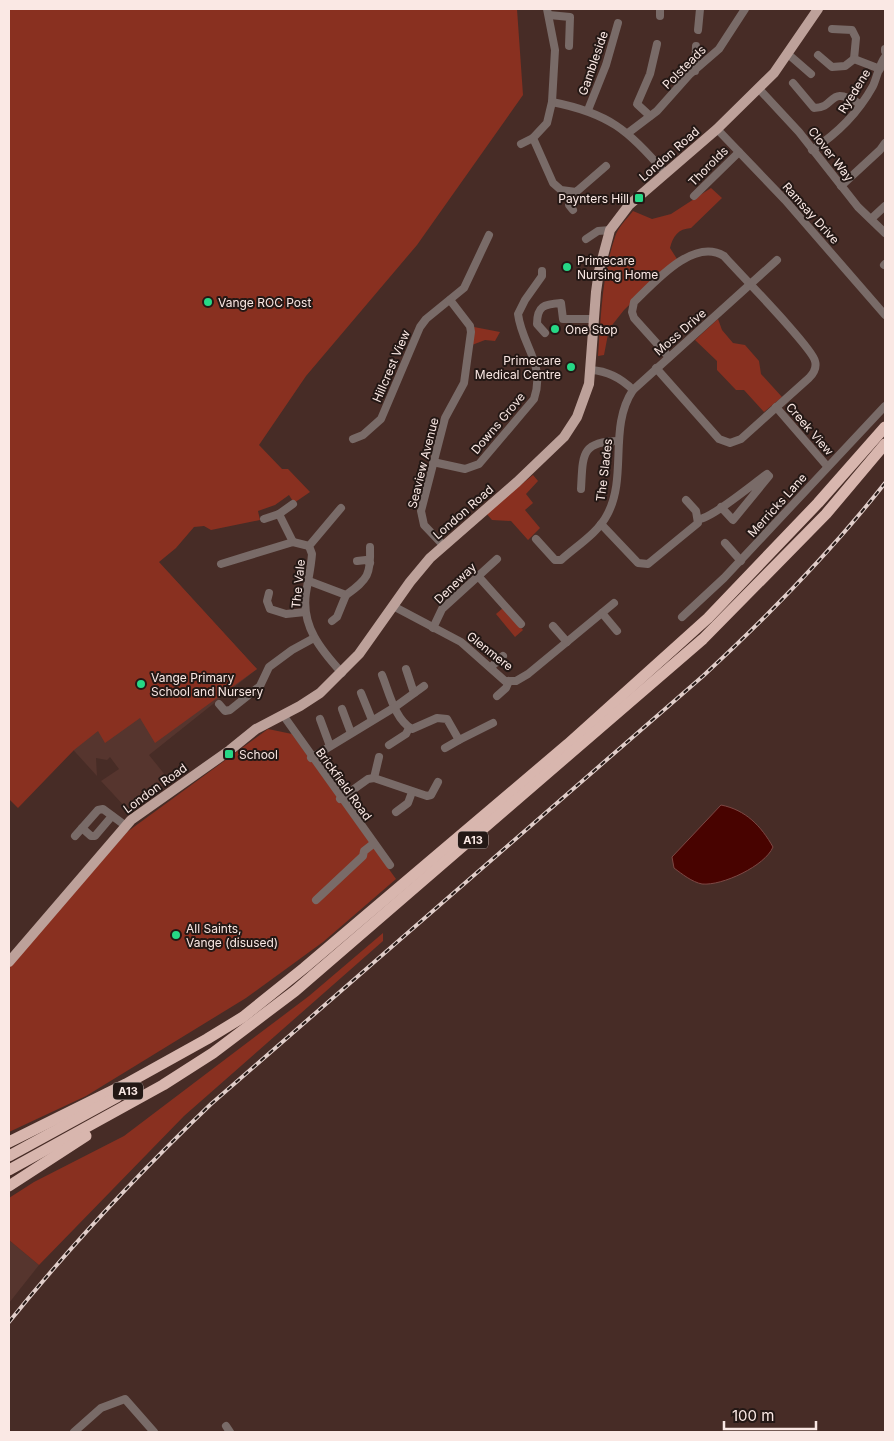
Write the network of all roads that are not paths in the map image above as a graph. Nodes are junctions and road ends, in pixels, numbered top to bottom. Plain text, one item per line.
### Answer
1 (700, 9) edge
2 (745, 9) edge
3 (818, 9) edge
4 (548, 12) edge
5 (618, 23) dead end
6 (832, 29) dead end
7 (698, 30) dead end
8 (657, 44) dead end
9 (569, 46) dead end
10 (696, 46) dead end
11 (788, 54) junction
12 (818, 55) dead end
13 (885, 58) edge
14 (854, 60) junction
15 (880, 69) junction
16 (694, 71) junction
17 (811, 74) dead end
18 (793, 84) dead end
19 (758, 89) junction
20 (552, 102) junction
21 (860, 104) junction
22 (588, 110) junction
23 (650, 116) junction
24 (716, 129) junction
25 (628, 133) junction
26 (533, 138) junction
27 (521, 144) dead end
28 (885, 144) edge
29 (812, 150) junction
30 (739, 152) junction
31 (606, 166) dead end
32 (665, 173) junction
33 (841, 186) junction
34 (569, 192) junction
35 (694, 196) dead end
36 (885, 206) edge
37 (573, 210) dead end
38 (871, 219) junction
39 (610, 230) junction
40 (885, 233) edge
41 (489, 235) dead end
42 (586, 239) dead end
43 (777, 260) dead end
44 (542, 271) dead end
45 (750, 285) junction
46 (450, 300) junction
47 (885, 314) edge
48 (594, 319) junction
49 (545, 333) dead end
50 (669, 357) junction
51 (656, 368) junction
52 (591, 370) junction
53 (633, 390) junction
54 (885, 406) edge
55 (776, 407) junction
56 (885, 427) edge
57 (353, 439) dead end
58 (619, 441) junction
59 (885, 444) edge
60 (433, 462) junction
61 (827, 466) junction
62 (581, 489) dead end
63 (686, 500) dead end
64 (293, 504) dead end
65 (721, 507) junction
66 (341, 508) dead end
67 (278, 514) junction
68 (264, 519) dead end
69 (699, 519) junction
70 (601, 524) junction
71 (536, 539) dead end
72 (292, 542) junction
73 (725, 543) dead end
74 (309, 546) junction
75 (444, 546) junction
76 (370, 547) dead end
77 (497, 559) dead end
78 (357, 561) dead end
79 (741, 561) junction
80 (370, 563) junction
81 (221, 564) dead end
82 (478, 576) junction
83 (309, 581) junction
84 (346, 595) junction
85 (265, 599) dead end
86 (614, 603) dead end
87 (392, 606) junction
88 (305, 612) junction
89 (602, 613) junction
90 (682, 617) dead end
91 (332, 621) dead end
92 (521, 624) dead end
93 (553, 626) dead end
94 (433, 628) junction
95 (617, 631) dead end
96 (314, 638) junction
97 (567, 642) junction
98 (502, 656) dead end
99 (491, 667) junction
100 (406, 669) dead end
101 (342, 673) junction
102 (382, 675) dead end
103 (509, 681) junction
104 (424, 686) dead end
105 (361, 693) dead end
106 (414, 693) junction
107 (497, 696) dead end
108 (219, 704) dead end
109 (394, 707) junction
110 (342, 709) dead end
111 (283, 715) junction
112 (320, 719) dead end
113 (372, 720) junction
114 (493, 723) dead end
115 (409, 728) junction
116 (351, 733) junction
117 (459, 740) junction
118 (389, 745) dead end
119 (330, 746) junction
120 (445, 748) dead end
121 (379, 756) dead end
122 (311, 758) junction
123 (374, 778) junction
124 (438, 782) dead end
125 (412, 792) junction
126 (340, 799) junction
127 (396, 812) dead end
128 (112, 816) junction
129 (126, 826) junction
130 (82, 828) junction
131 (75, 836) dead end
132 (373, 844) junction
133 (390, 866) dead end
134 (316, 900) dead end
135 (9, 962) edge
136 (243, 1017) junction
137 (163, 1086) junction
138 (9, 1142) edge
139 (9, 1156) edge
140 (9, 1170) edge
141 (9, 1186) edge
142 (74, 1432) edge
143 (154, 1432) edge

1 - 7 street
2 - 16 street, Polsteads
3 - 11 main road, London Road
4 - 9 street
4 - 20 street
5 - 22 street, Gambleside
6 - 14 street
8 - 23 street
10 - 16 street
11 - 17 street
11 - 19 main road, London Road
12 - 14 street
13 - 15 street, Ryedene
14 - 15 street
15 - 21 street, Ryedene
16 - 23 street, Polsteads
18 - 21 street
19 - 24 main road, London Road
19 - 29 street, Clover Way
20 - 22 street
20 - 26 street
21 - 29 street, Ryedene
22 - 25 street
23 - 25 street, Polsteads
24 - 30 street, Ramsay Drive
24 - 32 main road, London Road
25 - 32 street
26 - 27 street
26 - 34 street
28 - 33 street
29 - 33 street, Clover Way
30 - 35 street, Thorolds
30 - 47 street, Ramsay Drive
31 - 34 street
32 - 39 main road, London Road
33 - 38 street, Clover Way
34 - 37 street
36 - 38 street
38 - 40 street, Clover Way
39 - 42 street
39 - 48 main road, London Road
41 - 46 street, Hillcrest View
43 - 45 street, Moss Drive
44 - 60 street, Downs Grove
45 - 50 street, Moss Drive
45 - 50 street
45 - 55 street
46 - 57 street, Hillcrest View
46 - 60 street, Seaview Avenue
48 - 49 street
48 - 52 main road, London Road
50 - 51 street, Moss Drive
51 - 53 street, Moss Drive
51 - 55 street
52 - 53 street
52 - 75 main road, London Road
53 - 58 street, The Slades
54 - 61 street, Merricks Lane
55 - 61 street, Creek View
56 - 136 highway, A13
58 - 62 street
58 - 70 street, The Slades
59 - 137 highway, A13
60 - 75 street, Seaview Avenue
61 - 79 street, Merricks Lane
63 - 69 street
64 - 67 street
65 - 65 street
65 - 69 street
66 - 74 street, The Vale
67 - 68 street
67 - 72 street
69 - 70 street
70 - 71 street, The Slades
72 - 74 street, The Vale
72 - 81 street, The Vale
73 - 79 street
74 - 83 street, The Vale
75 - 87 main road, London Road
76 - 80 street
77 - 82 street, Deneway
78 - 80 street
79 - 90 street, Merricks Lane
80 - 84 street
82 - 92 street
82 - 94 street, Deneway
83 - 84 street
83 - 88 street, The Vale
84 - 91 street
85 - 88 street
86 - 89 street, Glenmere
87 - 94 street, Glenmere
87 - 101 main road, London Road
88 - 96 street, The Vale
89 - 95 street
89 - 97 street, Glenmere
93 - 97 street
94 - 99 street, Glenmere
96 - 101 street, The Vale
96 - 108 street
97 - 103 street, Glenmere
98 - 99 street
99 - 103 street, Glenmere
100 - 106 street
101 - 111 main road, London Road
102 - 109 street
103 - 107 street
104 - 106 street
105 - 113 street
106 - 109 street
109 - 113 street
109 - 115 street
110 - 116 street
111 - 122 street, Brickfield Road
111 - 129 main road, London Road
112 - 119 street
113 - 116 street
114 - 117 street
115 - 117 street
115 - 118 street
116 - 119 street
117 - 120 street
119 - 122 street
121 - 123 street
122 - 126 street, Brickfield Road
123 - 125 street
123 - 126 street
124 - 125 street
125 - 127 street
126 - 132 street, Brickfield Road
128 - 129 street
128 - 130 street
128 - 130 street
129 - 135 main road, London Road
130 - 131 street
132 - 133 street, Brickfield Road
132 - 134 street
136 - 138 highway, A13
136 - 139 highway, A13
137 - 140 highway, A13
137 - 141 highway, A13
142 - 143 street

